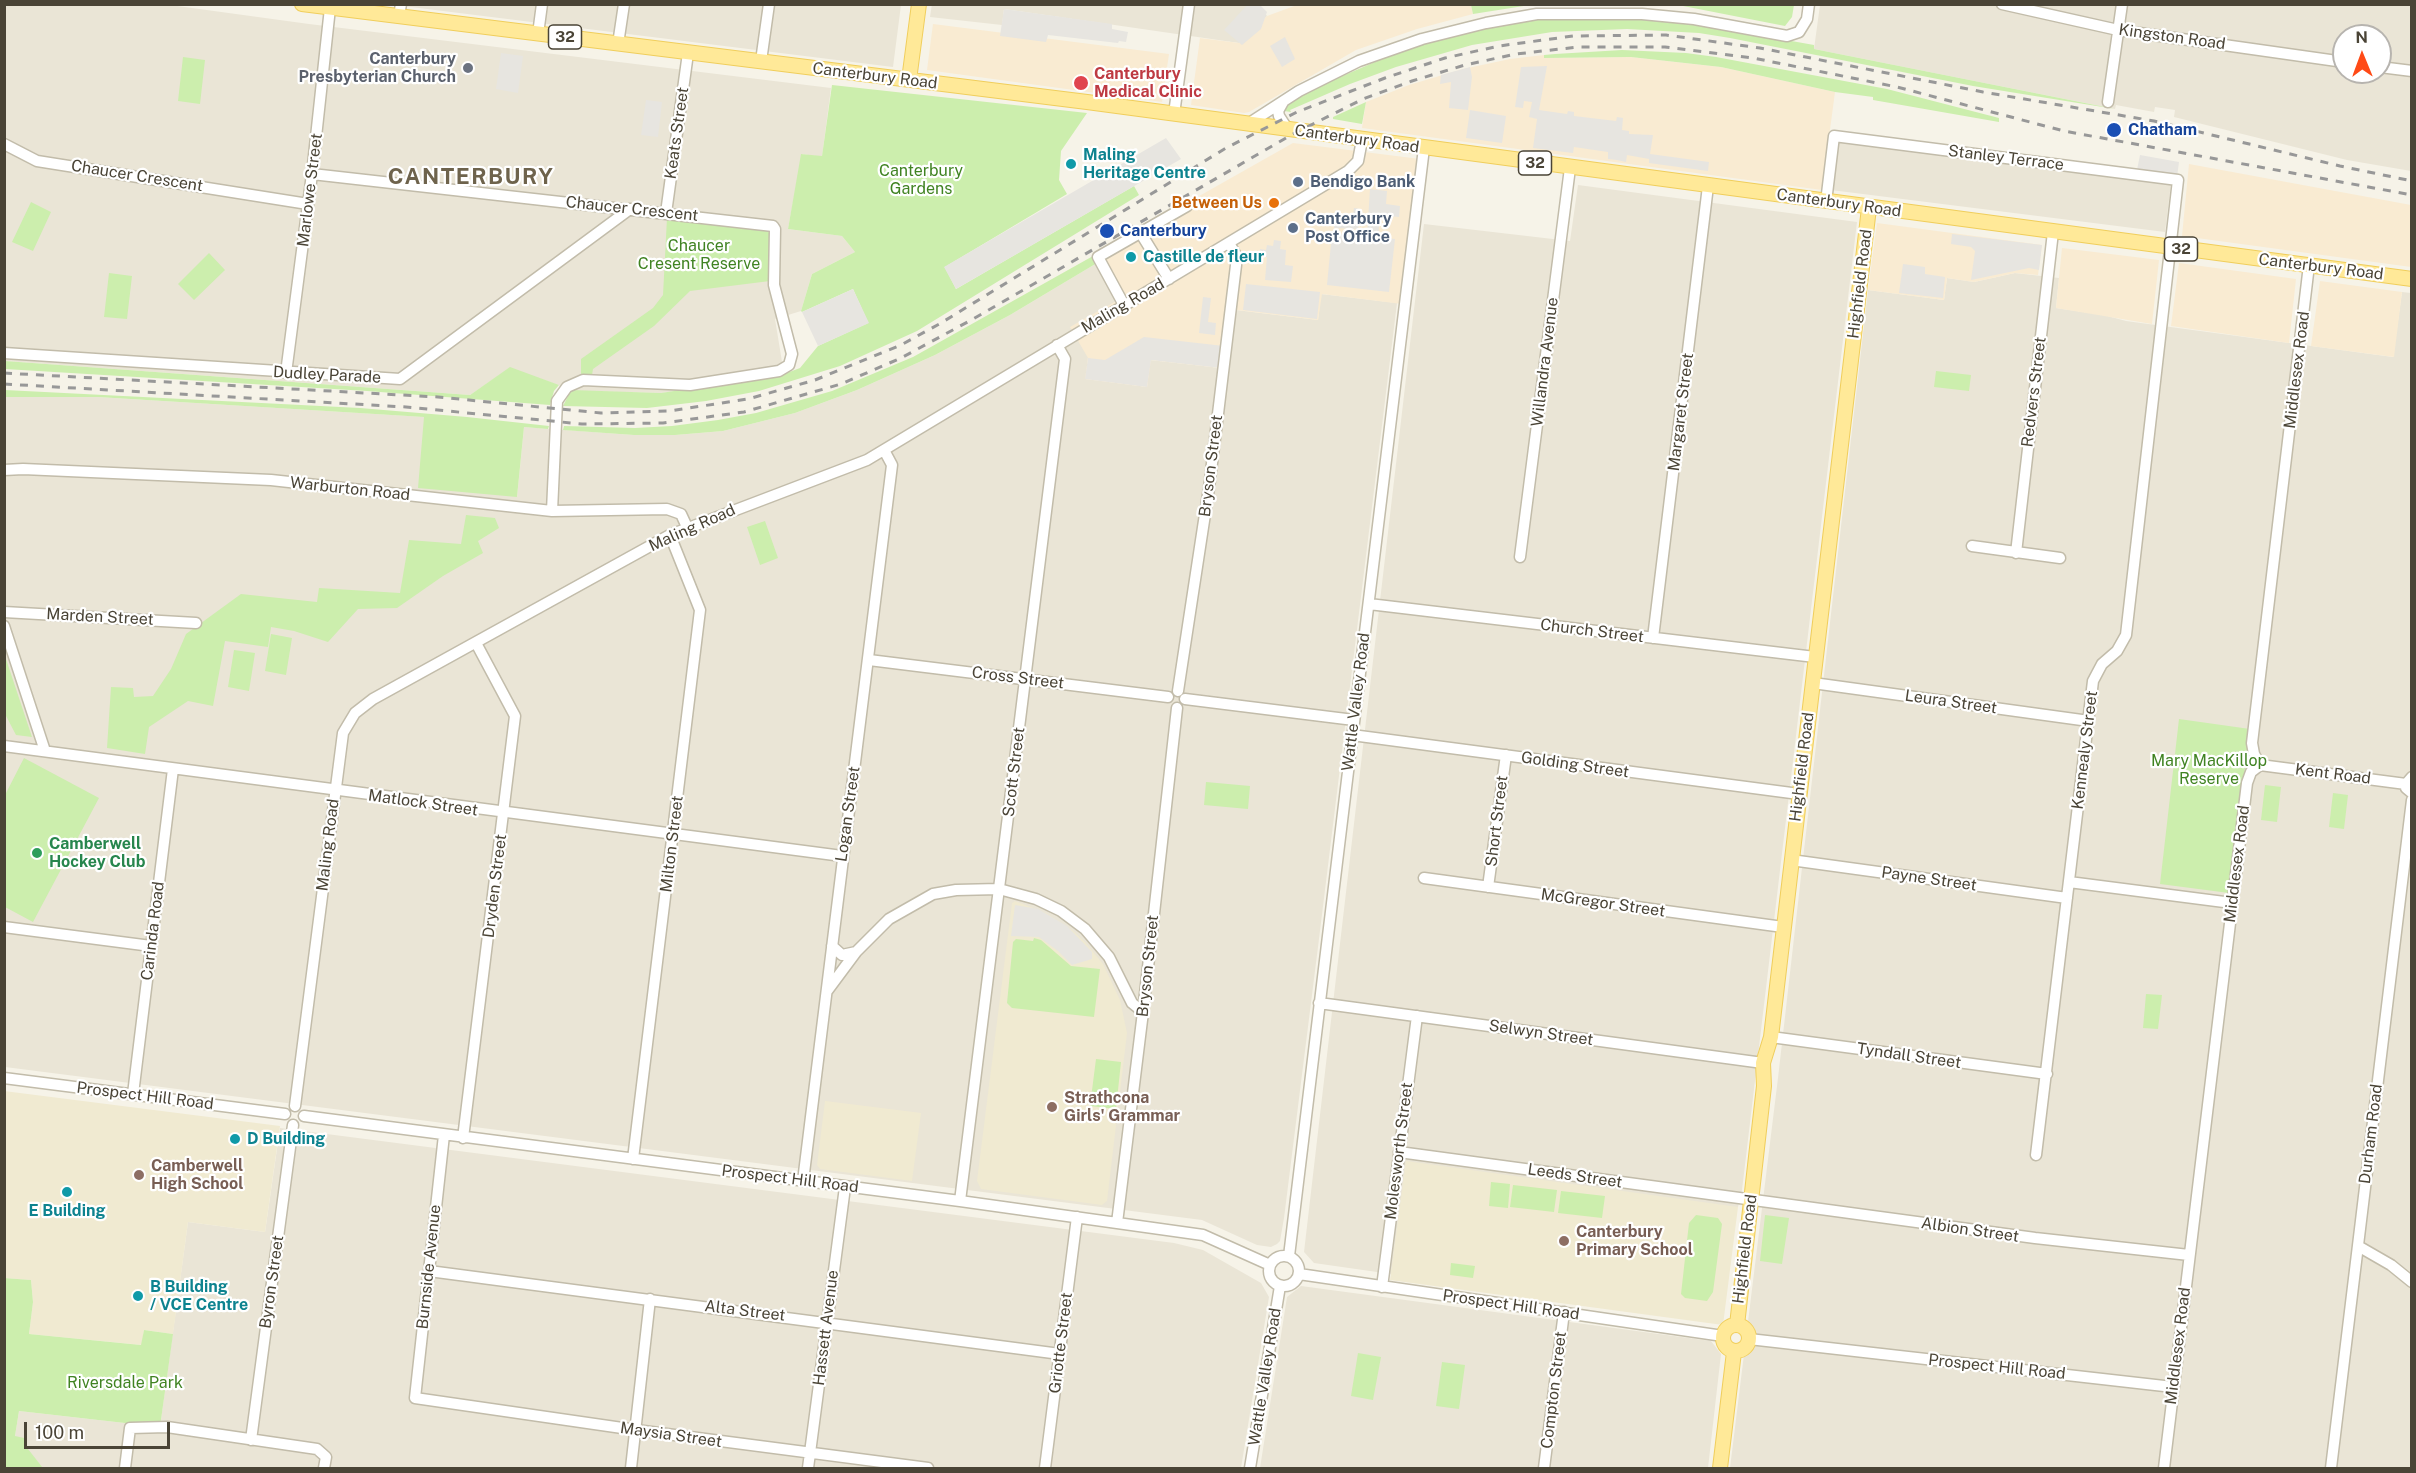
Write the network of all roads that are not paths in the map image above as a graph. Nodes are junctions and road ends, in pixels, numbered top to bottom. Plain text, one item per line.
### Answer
1 (302, 4) edge
2 (542, 4) edge
3 (624, 4) edge
4 (769, 4) edge
5 (919, 4) edge
6 (1189, 4) edge
7 (1809, 4) edge
8 (2002, 4) edge
9 (2122, 4) edge
10 (330, 8) junction
11 (1538, 9) edge
12 (400, 10) edge
13 (2118, 30) junction
14 (538, 34) junction
15 (618, 44) junction
16 (688, 53) junction
17 (2332, 60) edge
18 (761, 62) junction
19 (2392, 68) edge
20 (2412, 71) edge
21 (909, 80) junction
22 (1283, 101) junction
23 (2108, 102) dead end
24 (1174, 114) junction
25 (1248, 124) junction
26 (1288, 130) junction
27 (1362, 140) junction
28 (4, 144) edge
29 (1424, 148) junction
30 (1570, 168) junction
31 (312, 174) junction
32 (1708, 186) junction
33 (1826, 202) junction
34 (308, 204) junction
35 (1187, 206) dead end
36 (1869, 208) junction
37 (630, 209) junction
38 (666, 213) junction
39 (1140, 232) junction
40 (2053, 232) junction
41 (1229, 243) junction
42 (2170, 247) junction
43 (2309, 265) junction
44 (1169, 279) junction
45 (2412, 279) edge
46 (1124, 305) junction
47 (1057, 345) junction
48 (4, 353) edge
49 (286, 373) junction
50 (884, 450) junction
51 (4, 470) edge
52 (552, 511) junction
53 (687, 527) junction
54 (670, 535) junction
55 (1972, 546) dead end
56 (2016, 553) junction
57 (1520, 557) dead end
58 (2060, 558) dead end
59 (1369, 604) junction
60 (4, 612) edge
61 (196, 623) dead end
62 (4, 626) edge
63 (1653, 638) junction
64 (476, 644) junction
65 (1815, 657) junction
66 (869, 660) junction
67 (1026, 679) junction
68 (1813, 683) junction
69 (1182, 695) junction
70 (1168, 697) junction
71 (1176, 708) junction
72 (1354, 720) junction
73 (2089, 721) junction
74 (1352, 735) junction
75 (4, 746) edge
76 (45, 752) junction
77 (1506, 755) junction
78 (2260, 765) junction
79 (173, 769) junction
80 (2410, 785) edge
81 (335, 791) junction
82 (1799, 794) junction
83 (2412, 800) edge
84 (504, 813) junction
85 (673, 835) junction
86 (842, 856) junction
87 (1791, 860) junction
88 (1424, 878) dead end
89 (2069, 882) junction
90 (1488, 887) junction
91 (999, 889) junction
92 (2067, 898) junction
93 (2232, 903) junction
94 (4, 927) edge
95 (1783, 927) junction
96 (151, 946) junction
97 (832, 946) junction
98 (856, 952) junction
99 (826, 992) junction
100 (1319, 1003) junction
101 (1143, 1012) junction
102 (1416, 1016) junction
103 (1771, 1037) junction
104 (1763, 1063) junction
105 (2047, 1074) junction
106 (4, 1078) edge
107 (133, 1094) junction
108 (295, 1106) junction
109 (285, 1114) junction
110 (304, 1116) junction
111 (293, 1125) junction
112 (444, 1135) junction
113 (463, 1138) junction
114 (1399, 1152) junction
115 (2036, 1155) dead end
116 (633, 1159) junction
117 (803, 1181) junction
118 (845, 1187) junction
119 (960, 1201) junction
120 (1751, 1201) junction
121 (1077, 1217) junction
122 (1116, 1223) junction
123 (2358, 1246) junction
124 (2189, 1255) junction
125 (1288, 1256) junction
126 (1270, 1265) junction
127 (429, 1271) junction
128 (1299, 1275) junction
129 (2412, 1282) edge
130 (1280, 1286) junction
131 (1382, 1287) junction
132 (650, 1299) junction
133 (1564, 1312) junction
134 (827, 1322) junction
135 (1737, 1325) junction
136 (1723, 1336) junction
137 (1749, 1339) junction
138 (1734, 1352) junction
139 (1060, 1354) junction
140 (2173, 1387) junction
141 (414, 1398) joint
142 (636, 1430) junction
143 (252, 1440) junction
144 (810, 1453) junction
145 (125, 1468) edge
146 (324, 1468) edge
147 (631, 1468) edge
148 (808, 1468) edge
149 (928, 1468) edge
150 (1045, 1468) edge
151 (1250, 1468) edge
152 (1544, 1468) edge
153 (1720, 1468) edge
154 (2164, 1468) edge
155 (2331, 1468) edge

1 - 10 main road, Canterbury Road / 32
2 - 14 street
3 - 15 street
4 - 18 street
5 - 21 main road
6 - 24 street
7 - 11 street
8 - 13 street, Kingston Road
9 - 13 street
10 - 12 main road, Canterbury Road / 32
10 - 31 street, Marlowe Street
11 - 22 street
12 - 14 main road, Canterbury Road / 32
13 - 17 street, Kingston Road
13 - 23 street
14 - 15 main road, Canterbury Road / 32
15 - 16 main road, Canterbury Road / 32
16 - 18 main road, Canterbury Road / 32
16 - 38 street, Keats Street
18 - 21 main road, Canterbury Road / 32
19 - 20 street
21 - 24 main road, Canterbury Road / 32
22 - 25 street
22 - 26 street
24 - 25 main road, Canterbury Road / 32
25 - 26 main road, Canterbury Road / 32
26 - 27 main road, Canterbury Road / 32
27 - 29 main road, Canterbury Road / 32
27 - 41 street, Maling Road
28 - 34 street, Chaucer Crescent
29 - 30 main road, Canterbury Road / 32
29 - 59 street, Wattle Valley Road
30 - 32 main road, Canterbury Road / 32
30 - 57 street, Willandra Avenue
31 - 34 street, Marlowe Street
31 - 37 street, Chaucer Crescent
32 - 33 main road, Canterbury Road / 32
32 - 63 street, Margaret Street
33 - 36 main road, Canterbury Road / 32
33 - 42 street, Stanley Terrace
34 - 49 street, Marlowe Street
35 - 39 street
36 - 40 main road, Canterbury Road / 32
36 - 65 main road, Highfield Road
37 - 38 street, Chaucer Crescent
37 - 49 street, Dudley Parade
38 - 52 street, Chaucer Crescent
39 - 44 street
39 - 46 street
40 - 42 main road, Canterbury Road / 32
40 - 56 street, Redvers Street
41 - 44 street, Maling Road
41 - 69 street, Bryson Street
42 - 43 main road, Canterbury Road / 32
42 - 73 street, Kennealy Street
43 - 45 main road, Canterbury Road / 32
43 - 78 street, Middlesex Road
44 - 46 street, Maling Road
46 - 47 street, Maling Road
47 - 50 street, Maling Road
47 - 67 street, Scott Street
48 - 49 street, Dudley Parade
50 - 53 street, Maling Road
50 - 66 street, Logan Street
51 - 52 street, Warburton Road
52 - 53 street, Warburton Road
53 - 54 street, Maling Road
54 - 64 street, Maling Road
54 - 85 street, Milton Street
55 - 56 street
56 - 58 street
59 - 63 street, Church Street
59 - 72 street, Wattle Valley Road
60 - 61 street, Marden Street
62 - 76 street
63 - 65 street, Church Street
64 - 81 street, Maling Road
64 - 84 street, Dryden Street
65 - 68 main road, Highfield Road
66 - 67 street, Cross Street
66 - 86 street, Logan Street
67 - 70 street, Cross Street
67 - 91 street, Scott Street
68 - 73 street, Leura Street
68 - 82 main road, Highfield Road
69 - 70 street
69 - 71 street
69 - 72 street
70 - 71 street
71 - 101 street, Bryson Street
72 - 74 street, Wattle Valley Road
73 - 89 street, Kennealy Street
74 - 77 street, Golding Street
74 - 100 street, Wattle Valley Road
75 - 76 street, Matlock Street
76 - 79 street, Matlock Street
77 - 82 street, Golding Street
77 - 90 street, Short Street
78 - 80 street, Kent Road
78 - 93 street, Middlesex Road
79 - 81 street, Matlock Street
79 - 96 street, Carinda Road
81 - 84 street, Matlock Street
81 - 108 street, Maling Road
82 - 87 main road, Highfield Road
83 - 123 street, Durham Road
84 - 85 street, Matlock Street
84 - 113 street, Dryden Street
85 - 86 street, Matlock Street
85 - 116 street, Milton Street
86 - 97 street, Logan Street
87 - 92 street, Payne Street
87 - 95 main road, Highfield Road
88 - 90 street, McGregor Street
89 - 92 street, Kennealy Street
89 - 93 street
90 - 95 street, McGregor Street
91 - 98 street
91 - 101 street
91 - 119 street, Scott Street
92 - 105 street, Kennealy Street
93 - 124 street, Middlesex Road
94 - 96 street
95 - 103 main road, Highfield Road
96 - 107 street, Carinda Road
97 - 98 street
97 - 99 street, Logan Street
98 - 99 street
99 - 117 street, Logan Street
100 - 102 street, Selwyn Street
100 - 125 street, Wattle Valley Road
101 - 122 street, Bryson Street
102 - 104 street, Selwyn Street
102 - 114 street, Molesworth Street
103 - 104 main road, Highfield Road
103 - 105 street, Tyndall Street
104 - 120 main road, Highfield Road
105 - 115 street, Kennealy Street
106 - 107 street, Prospect Hill Road
107 - 109 street, Prospect Hill Road
108 - 109 street
108 - 110 street
109 - 111 street
110 - 111 street
110 - 112 street, Prospect Hill Road
111 - 143 street, Byron Street
112 - 113 street, Prospect Hill Road
112 - 127 street, Burnside Avenue
113 - 116 street, Prospect Hill Road
114 - 120 street, Leeds Street
114 - 131 street, Molesworth Street
116 - 117 street, Prospect Hill Road
117 - 118 street, Prospect Hill Road
118 - 119 street, Prospect Hill Road
118 - 134 street, Hassett Avenue
119 - 121 street, Prospect Hill Road
120 - 124 street, Albion Street
120 - 135 main road, Highfield Road
121 - 122 street, Prospect Hill Road
121 - 139 street, Griotte Street
122 - 126 street, Prospect Hill Road
123 - 129 street
123 - 155 street, Durham Road
124 - 140 street, Middlesex Road
125 - 126 street
125 - 128 street
126 - 130 street
127 - 132 street, Alta Street
127 - 141 street, Burnside Avenue
128 - 130 street
128 - 131 street, Prospect Hill Road
130 - 151 street, Wattle Valley Road
131 - 133 street, Prospect Hill Road
132 - 134 street, Alta Street
132 - 142 street
133 - 136 street, Prospect Hill Road
133 - 152 street, Compton Street
134 - 139 street, Alta Street
134 - 144 street, Hassett Avenue
135 - 136 main road
135 - 137 main road
136 - 138 main road
137 - 138 main road
137 - 140 street, Prospect Hill Road
138 - 153 main road
139 - 150 street, Griotte Street
140 - 154 street, Middlesex Road
141 - 142 street, Maysia Street
142 - 144 street, Maysia Street
142 - 147 street
143 - 145 street
143 - 146 street
144 - 148 street, Hassett Avenue
144 - 149 street, Maysia Street

